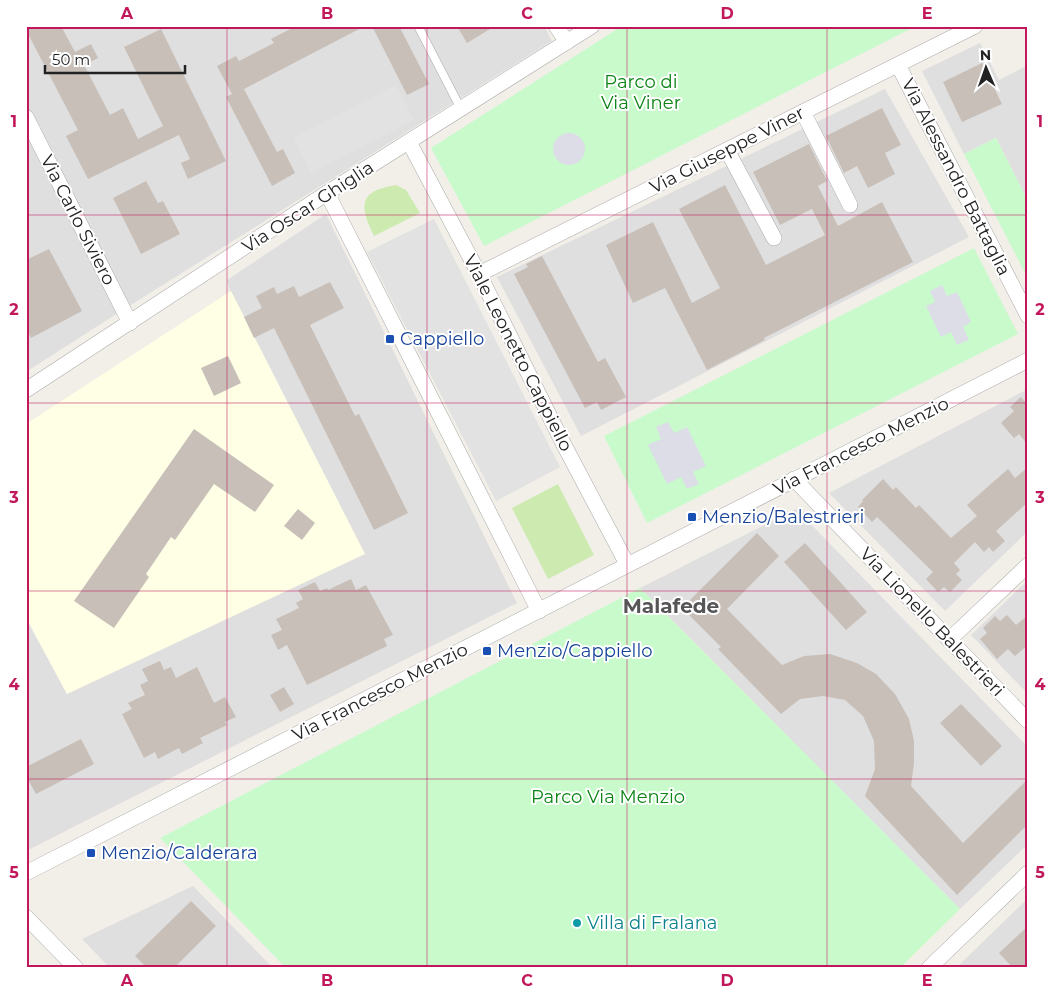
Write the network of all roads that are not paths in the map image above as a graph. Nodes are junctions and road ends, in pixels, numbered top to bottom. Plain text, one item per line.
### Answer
1 (418, 26) edge
2 (556, 26) edge
3 (592, 26) edge
4 (975, 26) edge
5 (567, 42) junction
6 (898, 65) junction
7 (461, 109) junction
8 (803, 112) junction
9 (26, 118) edge
10 (409, 142) junction
11 (727, 150) junction
12 (327, 193) junction
13 (850, 206) dead end
14 (774, 238) dead end
15 (479, 274) junction
16 (1028, 316) edge
17 (130, 323) junction
18 (1028, 360) edge
19 (26, 390) edge
20 (794, 479) junction
21 (627, 564) junction
22 (1028, 565) edge
23 (539, 611) junction
24 (949, 640) junction
25 (1028, 721) edge
26 (26, 873) edge
27 (1028, 873) edge
28 (26, 917) edge
29 (76, 968) edge
30 (929, 968) edge

1 - 7 lane
2 - 5 street
3 - 5 street, Via Oscar Ghiglia
4 - 6 street, Via Giuseppe Viner
5 - 7 street, Via Oscar Ghiglia
6 - 8 street, Via Giuseppe Viner
6 - 16 street, Via Alessandro Battaglia
7 - 10 street, Via Oscar Ghiglia
8 - 11 street, Via Giuseppe Viner
8 - 13 street
9 - 17 street, Via Carlo Siviero
10 - 12 street, Via Oscar Ghiglia
10 - 15 street, Viale Leonetto Cappiello
11 - 14 street
11 - 15 street, Via Giuseppe Viner
12 - 17 street, Via Oscar Ghiglia
12 - 23 street
15 - 21 street, Viale Leonetto Cappiello
17 - 19 street, Via Oscar Ghiglia
18 - 20 street, Via Francesco Menzio
20 - 21 street, Via Francesco Menzio
20 - 24 street, Via Lionello Balestrieri
21 - 23 street, Via Francesco Menzio
22 - 24 street
23 - 26 street, Via Francesco Menzio
24 - 25 street, Via Lionello Balestrieri
27 - 30 street
28 - 29 street

